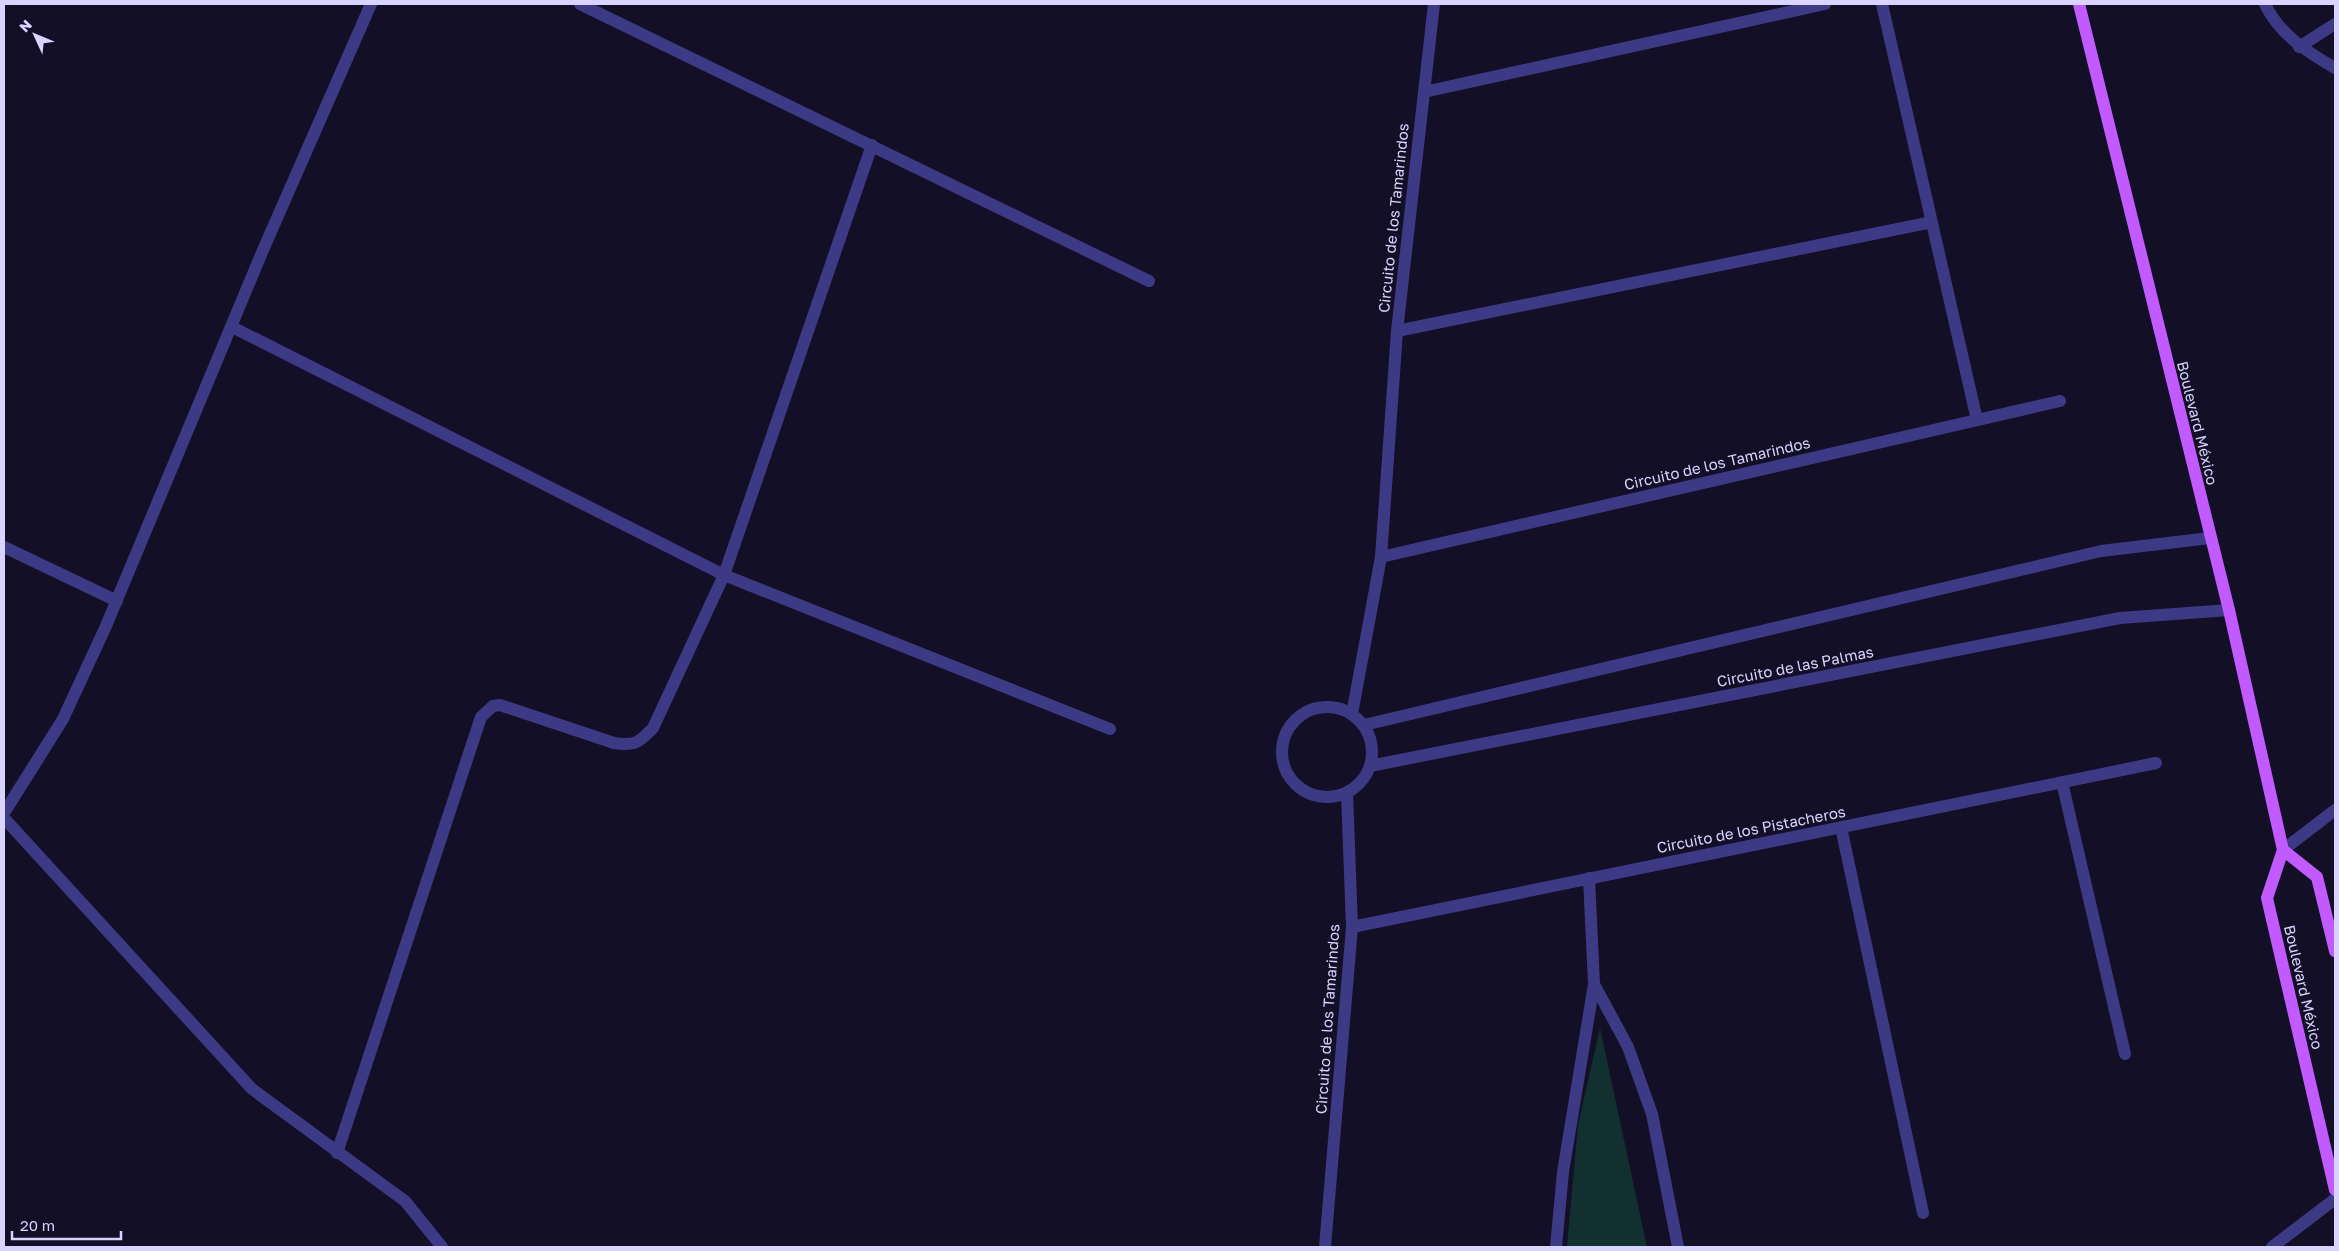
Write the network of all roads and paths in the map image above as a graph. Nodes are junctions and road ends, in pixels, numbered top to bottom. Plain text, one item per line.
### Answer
1 (371, 4) edge
2 (580, 4) edge
3 (1434, 4) edge
4 (1825, 4) edge
5 (1882, 4) edge
6 (2079, 4) edge
7 (2265, 4) edge
8 (2335, 24) edge
9 (2299, 47) junction
10 (2335, 68) edge
11 (1424, 92) junction
12 (872, 145) junction
13 (1932, 222) junction
14 (1149, 281) dead end
15 (232, 327) junction
16 (1397, 331) junction
17 (2060, 400) dead end
18 (1977, 420) junction
19 (2210, 538) junction
20 (4, 547) edge
21 (1381, 557) junction
22 (724, 575) junction
23 (117, 601) junction
24 (2229, 610) junction
25 (1352, 714) junction
26 (1364, 724) junction
27 (1110, 729) dead end
28 (2156, 763) dead end
29 (1370, 766) junction
30 (2062, 782) junction
31 (1347, 792) junction
32 (2335, 810) edge
33 (4, 813) edge
34 (4, 818) edge
35 (1841, 827) junction
36 (2283, 850) junction
37 (1589, 878) junction
38 (1352, 927) junction
39 (2335, 951) edge
40 (1594, 984) junction
41 (2125, 1054) dead end
42 (337, 1153) junction
43 (2335, 1190) edge
44 (2335, 1199) edge
45 (1923, 1213) dead end
46 (442, 1247) edge
47 (1325, 1247) edge
48 (1556, 1247) edge
49 (1678, 1247) edge
50 (2272, 1247) edge

1 - 15 street
2 - 12 street
3 - 11 street, Circuito de los Tamarindos
4 - 11 street
5 - 13 street
6 - 19 main road, Boulevard México
7 - 9 street
8 - 9 street
9 - 10 street
11 - 16 street, Circuito de los Tamarindos
12 - 14 street
12 - 22 street
13 - 16 street
13 - 18 street
15 - 22 street
15 - 23 street
16 - 21 street, Circuito de los Tamarindos
17 - 18 street, Circuito de los Tamarindos
18 - 21 street, Circuito de los Tamarindos
19 - 24 main road, Boulevard México
19 - 26 street
20 - 23 street
21 - 25 street, Circuito de los Tamarindos
22 - 27 street
22 - 42 street
23 - 33 street
24 - 29 street, Circuito de las Palmas
24 - 36 main road, Boulevard México
25 - 26 street
25 - 31 street
26 - 29 street
28 - 30 street, Circuito de los Pistacheros
29 - 31 street
30 - 35 street, Circuito de los Pistacheros
30 - 41 street
31 - 38 street, Circuito de los Tamarindos
32 - 36 street
34 - 42 street
35 - 37 street, Circuito de los Pistacheros
35 - 45 street
36 - 39 main road
36 - 43 main road, Boulevard México
37 - 38 street, Circuito de los Pistacheros
37 - 40 street
38 - 47 street, Circuito de los Tamarindos
40 - 48 street
40 - 49 street
42 - 46 street
44 - 50 street

